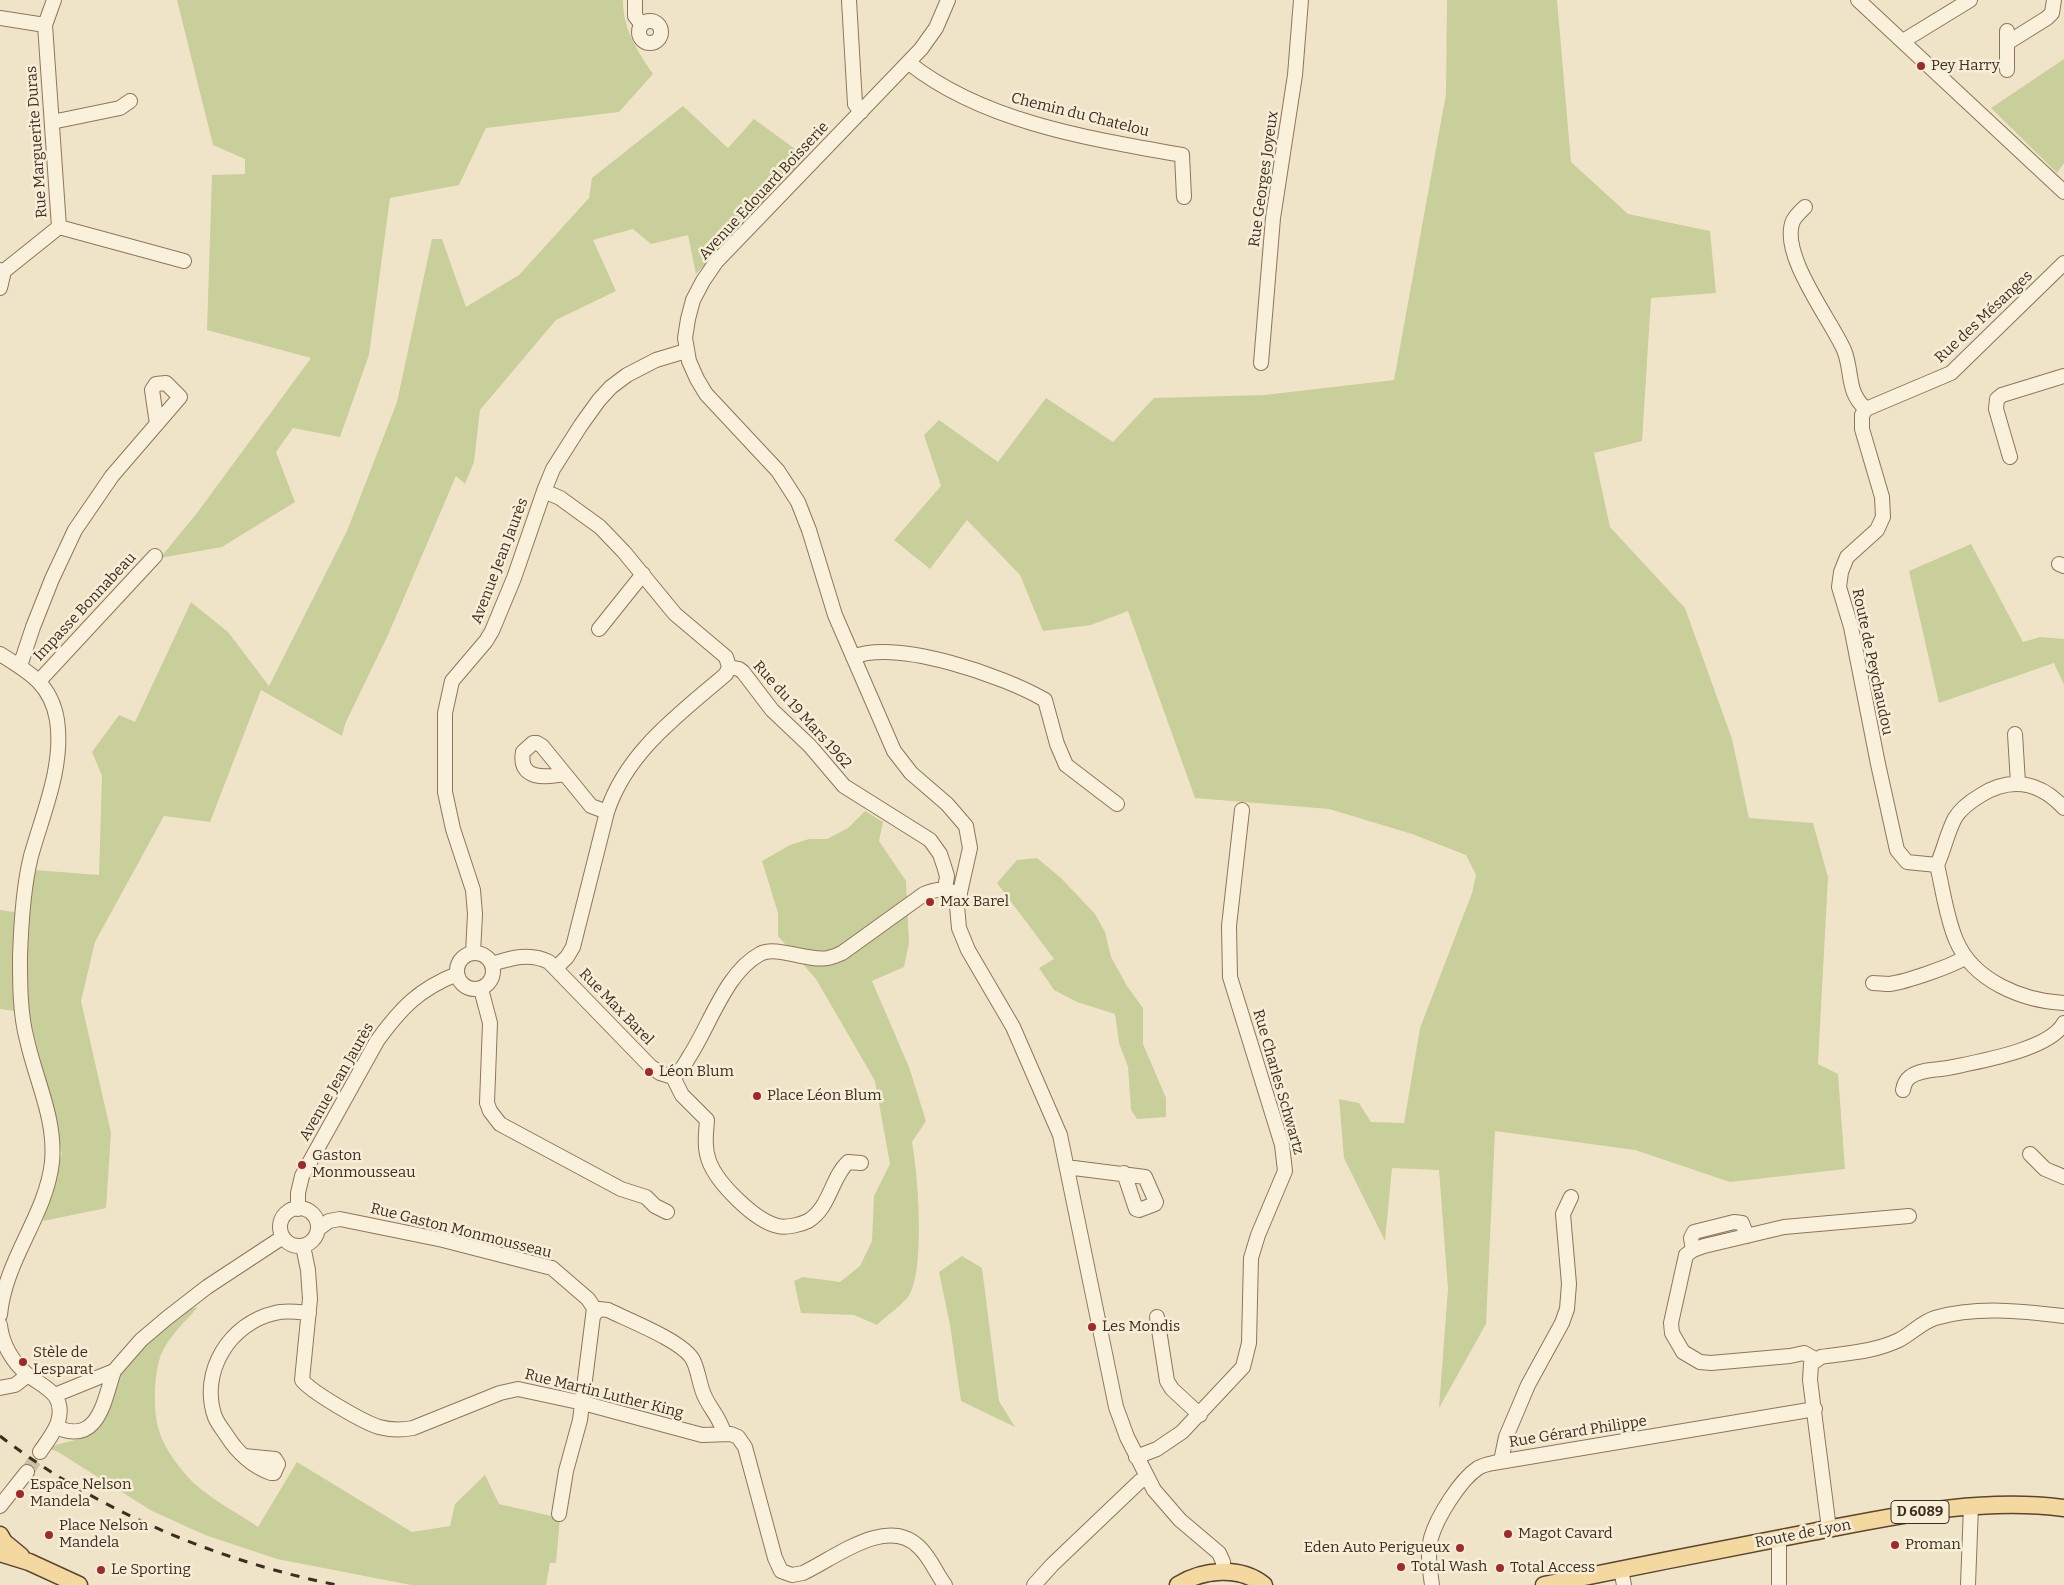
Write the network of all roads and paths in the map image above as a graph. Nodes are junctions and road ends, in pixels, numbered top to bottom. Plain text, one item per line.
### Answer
1 (54, 0) edge
2 (635, 0) edge
3 (849, 0) edge
4 (948, 0) edge
5 (1301, 0) edge
6 (1858, 0) edge
7 (1970, 0) edge
8 (2054, 0) edge
9 (0, 18) edge
10 (45, 25) junction
11 (642, 25) dead end
12 (1903, 41) junction
13 (909, 63) junction
14 (2007, 70) dead end
15 (130, 101) dead end
16 (861, 112) junction
17 (52, 122) junction
18 (2064, 192) edge
19 (1184, 197) dead end
20 (1805, 206) dead end
21 (59, 228) junction
22 (184, 261) dead end
23 (2064, 263) edge
24 (2, 271) edge
25 (0, 288) edge
26 (686, 351) junction
27 (1261, 363) dead end
28 (2064, 376) edge
29 (1866, 409) junction
30 (156, 424) dead end
31 (2010, 456) dead end
32 (544, 491) junction
33 (155, 556) dead end
34 (643, 574) junction
35 (599, 629) dead end
36 (0, 654) edge
37 (853, 657) junction
38 (18, 665) junction
39 (729, 667) junction
40 (40, 680) junction
41 (2015, 734) dead end
42 (565, 774) dead end
43 (2018, 783) junction
44 (1117, 804) dead end
45 (2064, 808) edge
46 (1242, 810) dead end
47 (607, 812) junction
48 (1938, 865) junction
49 (945, 889) junction
50 (960, 894) junction
51 (584, 942) dead end
52 (473, 953) junction
53 (567, 957) junction
54 (1966, 957) junction
55 (492, 964) junction
56 (556, 968) junction
57 (457, 974) junction
58 (1873, 983) dead end
59 (481, 989) junction
60 (2064, 1004) edge
61 (2064, 1023) edge
62 (672, 1077) junction
63 (1903, 1090) dead end
64 (2030, 1154) dead end
65 (861, 1163) dead end
66 (1067, 1169) junction
67 (1124, 1173) dead end
68 (2064, 1177) edge
69 (1572, 1197) dead end
70 (298, 1209) junction
71 (667, 1212) dead end
72 (1909, 1216) dead end
73 (318, 1229) junction
74 (283, 1237) junction
75 (304, 1246) junction
76 (309, 1313) junction
77 (0, 1315) edge
78 (593, 1316) junction
79 (2064, 1316) edge
80 (1157, 1317) dead end
81 (0, 1325) edge
82 (1815, 1359) junction
83 (114, 1371) junction
84 (28, 1375) junction
85 (0, 1388) edge
86 (55, 1395) junction
87 (582, 1403) junction
88 (1814, 1409) junction
89 (1200, 1415) junction
90 (56, 1427) junction
91 (724, 1434) junction
92 (40, 1452) tunnel mouth
93 (244, 1456) dead end
94 (1136, 1457) junction
95 (1501, 1461) junction
96 (27, 1472) tunnel mouth
97 (1146, 1477) junction
98 (4, 1502) edge
99 (1971, 1506) junction
100 (2064, 1508) edge
101 (0, 1513) edge
102 (559, 1514) dead end
103 (1829, 1529) junction
104 (0, 1535) edge
105 (1779, 1538) junction
106 (0, 1553) edge
107 (29, 1562) junction
108 (1223, 1572) junction
109 (1622, 1577) edge
110 (791, 1580) edge
111 (79, 1585) edge
112 (945, 1585) edge
113 (1034, 1585) edge
114 (1178, 1585) edge
115 (1264, 1585) edge
116 (1432, 1585) edge
117 (1544, 1585) edge
118 (1779, 1585) edge
119 (1968, 1585) edge

1 - 10 street
2 - 11 street
3 - 16 street
4 - 13 street, Avenue Edouard Boisserie
5 - 27 street, Rue Georges Joyeux
6 - 12 street
7 - 12 street
8 - 14 street
9 - 10 street
10 - 17 street, Rue Marguerite Duras
12 - 18 street
13 - 16 street, Avenue Edouard Boisserie
13 - 19 street, Chemin du Chatelou
15 - 17 street
16 - 26 street, Avenue Edouard Boisserie
17 - 21 street, Rue Marguerite Duras
20 - 29 street
21 - 22 street
21 - 24 street, Rue Marguerite Duras
23 - 29 street, Rue des Mésanges
24 - 25 street
26 - 32 street, Avenue Jean Jaurès
26 - 37 street, Avenue Edouard Boisserie
28 - 31 street
29 - 48 street, Route de Peychaudou
30 - 38 street
32 - 34 street
32 - 52 street, Avenue Jean Jaurès
33 - 40 street, Impasse Bonnabeau
34 - 35 street
34 - 39 street
36 - 38 street
37 - 44 street
37 - 50 street, Avenue Edouard Boisserie
38 - 40 street
39 - 47 street, Rue du 19 Mars 1962
39 - 49 street, Rue du 19 Mars 1962
40 - 77 street
41 - 43 street
42 - 47 street
43 - 45 street
43 - 48 street
46 - 89 street, Rue Charles Schwartz
47 - 53 street, Rue du 19 Mars 1962
48 - 54 street
49 - 50 street
49 - 62 street
50 - 66 street, Avenue Edouard Boisserie
51 - 53 street
52 - 55 street
52 - 57 street
53 - 56 street, Rue du 19 Mars 1962
54 - 58 street
54 - 60 street
55 - 56 street, Rue Max Barel
55 - 59 street
56 - 62 street, Rue Max Barel
57 - 59 street
57 - 70 street, Avenue Jean Jaurès
59 - 71 street
61 - 63 street
62 - 65 street
64 - 68 street
66 - 67 street
66 - 94 street, Avenue Edouard Boisserie
69 - 95 street
70 - 73 street
70 - 74 street
72 - 82 street
73 - 75 street
73 - 78 street, Rue Gaston Monmousseau
74 - 75 street
74 - 83 street
75 - 76 street, Rue Martin Luther King
76 - 87 street, Rue Martin Luther King
76 - 93 street
78 - 87 street
78 - 91 street
79 - 82 street
80 - 89 street
81 - 84 street
82 - 88 street
83 - 86 street
83 - 90 street
84 - 85 street
84 - 86 street
86 - 90 street
87 - 91 street, Rue Martin Luther King
87 - 102 street
88 - 95 street, Rue Gérard Philippe
88 - 103 street
89 - 94 street, Rue Charles Schwartz
90 - 92 street
91 - 110 street
94 - 97 street, Avenue Edouard Boisserie
95 - 116 street, Rue Gérard Philippe
96 - 98 street
97 - 108 street, Avenue Edouard Boisserie
97 - 113 street
98 - 101 street
99 - 100 main road, Route de Lyon / D 6089
99 - 103 main road, Route de Lyon / D 6089
99 - 119 street
103 - 105 main road, Route de Lyon / D 6089
104 - 107 main road
105 - 109 main road, Route de Lyon / D 6089
105 - 118 street
106 - 107 main road
107 - 111 main road
108 - 114 main road
108 - 115 main road
109 - 117 main road, Route de Lyon / D 6089
110 - 112 street

